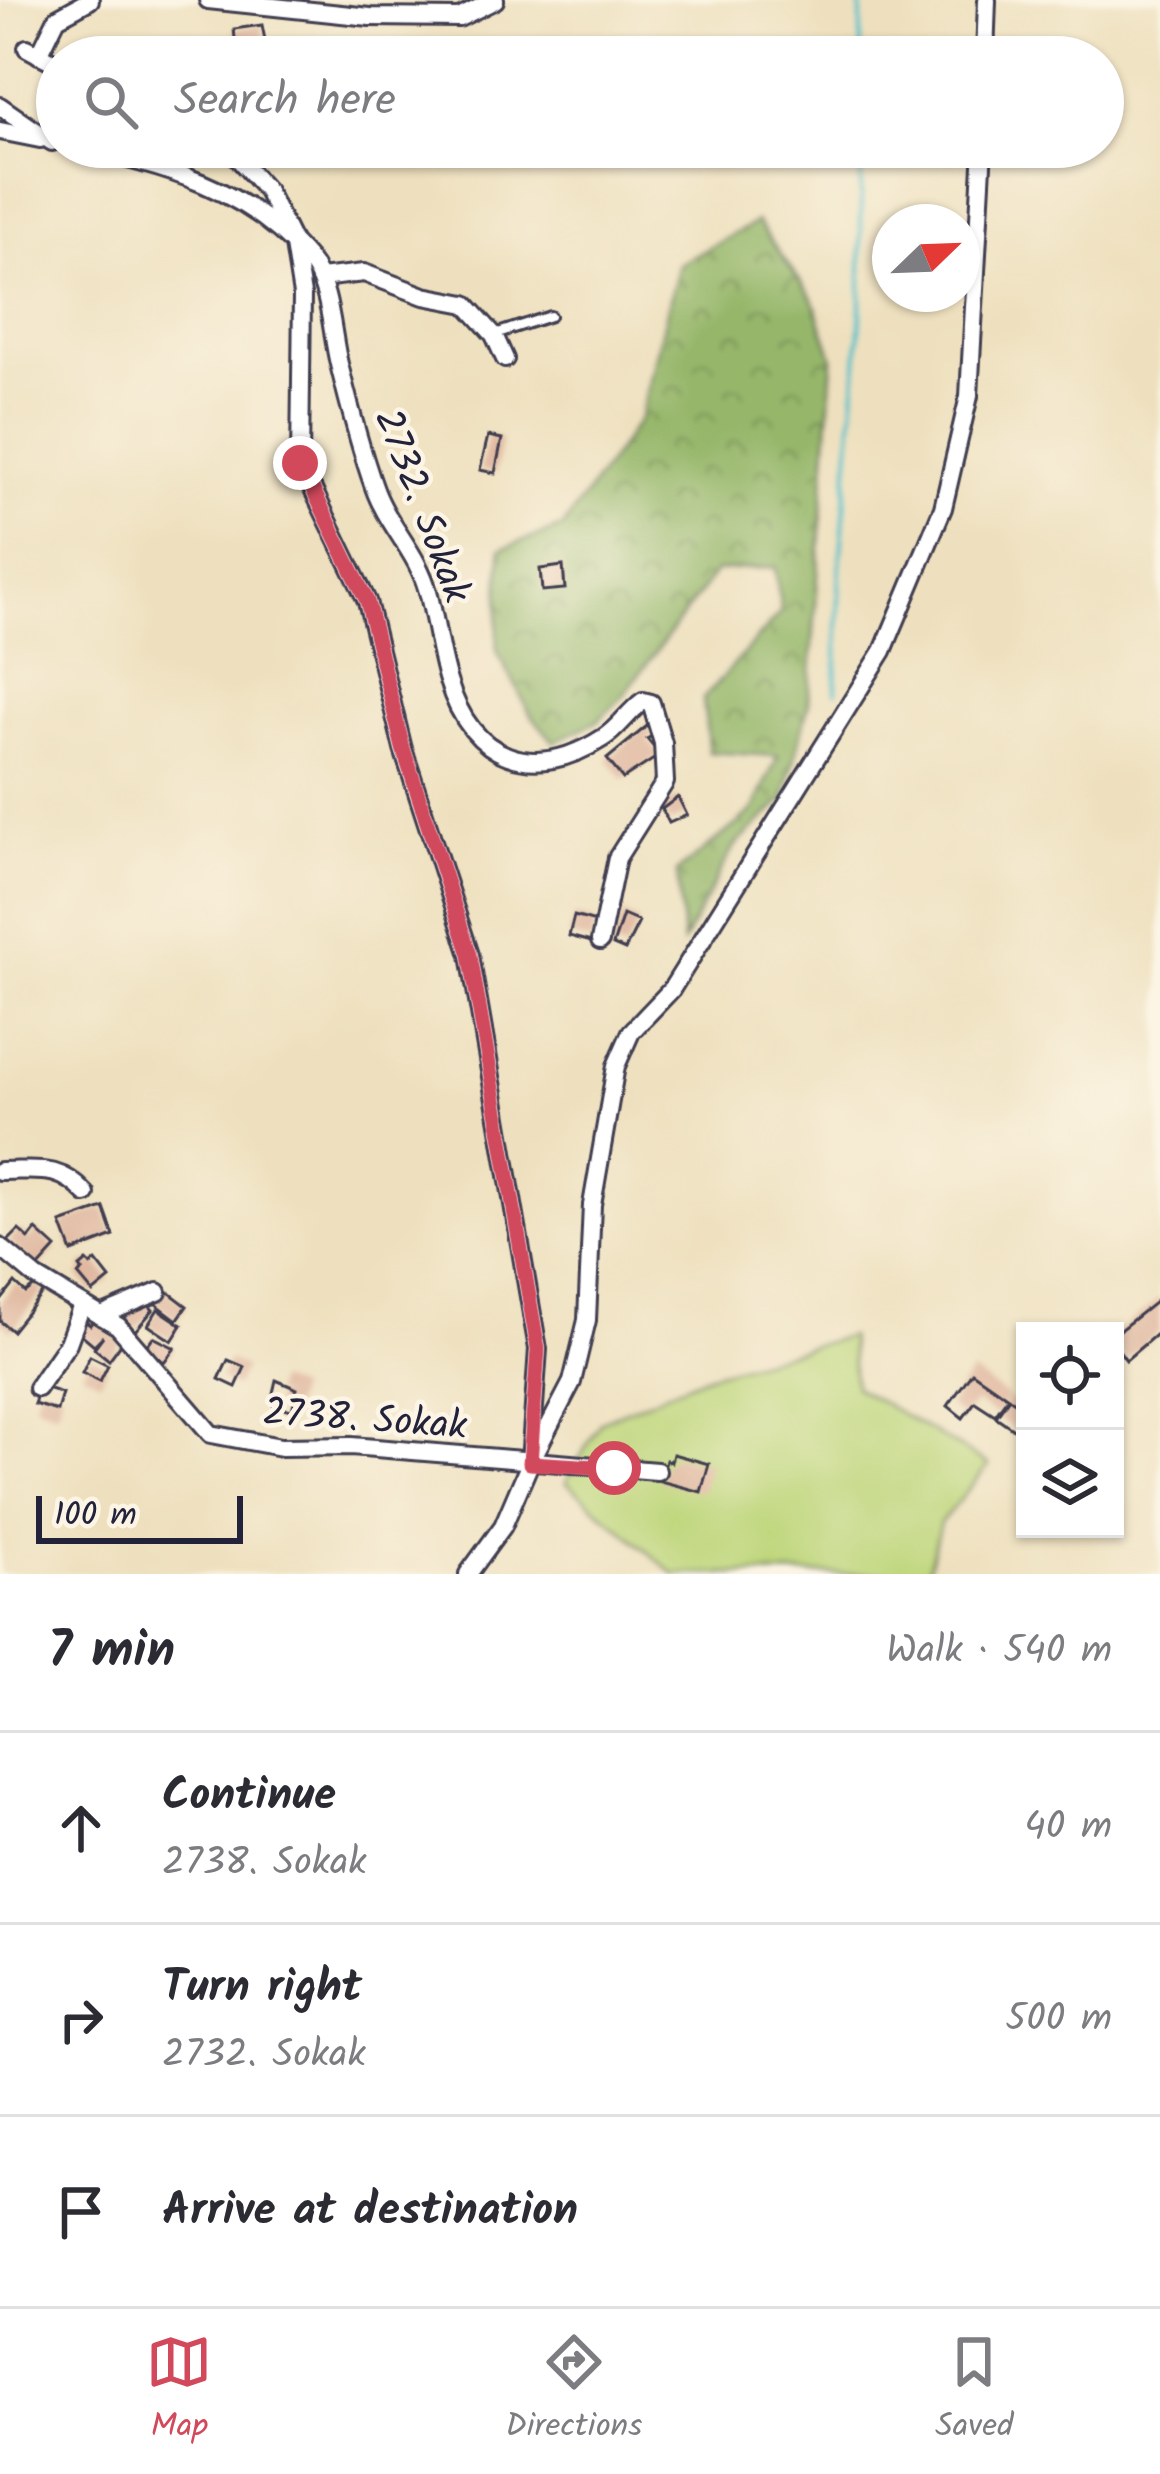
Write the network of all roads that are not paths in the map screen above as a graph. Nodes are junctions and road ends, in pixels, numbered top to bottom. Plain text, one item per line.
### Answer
1 (90, 0) edge
2 (208, 0) edge
3 (495, 0) edge
4 (987, 0) edge
5 (44, 36) edge
6 (986, 36) edge
7 (0, 106) edge
8 (36, 130) edge
9 (0, 131) edge
10 (36, 138) edge
11 (168, 168) edge
12 (247, 168) edge
13 (982, 168) edge
14 (294, 245) junction
15 (320, 278) junction
16 (550, 316) dead end
17 (494, 334) junction
18 (505, 359) dead end
19 (600, 941) dead end
20 (0, 1171) edge
21 (86, 1195) dead end
22 (0, 1247) edge
23 (158, 1292) dead end
24 (82, 1305) junction
25 (101, 1316) junction
26 (37, 1388) dead end
27 (530, 1463) junction
28 (657, 1472) dead end
29 (469, 1574) edge

1 - 5 street
2 - 3 street
4 - 6 street
7 - 8 street
9 - 10 street
11 - 14 street, 2732. Sokak
12 - 14 street, 2732. Sokak
13 - 27 street
14 - 15 street, 2732. Sokak
14 - 27 street, 2732. Sokak
15 - 17 street
15 - 19 street, 2732. Sokak
16 - 17 lane
17 - 18 street
20 - 21 street
22 - 24 street, 2738. Sokak
23 - 25 street
24 - 25 street, 2738. Sokak
24 - 26 street
25 - 27 street, 2738. Sokak
27 - 28 street, 2738. Sokak
27 - 29 street, 2732. Sokak

